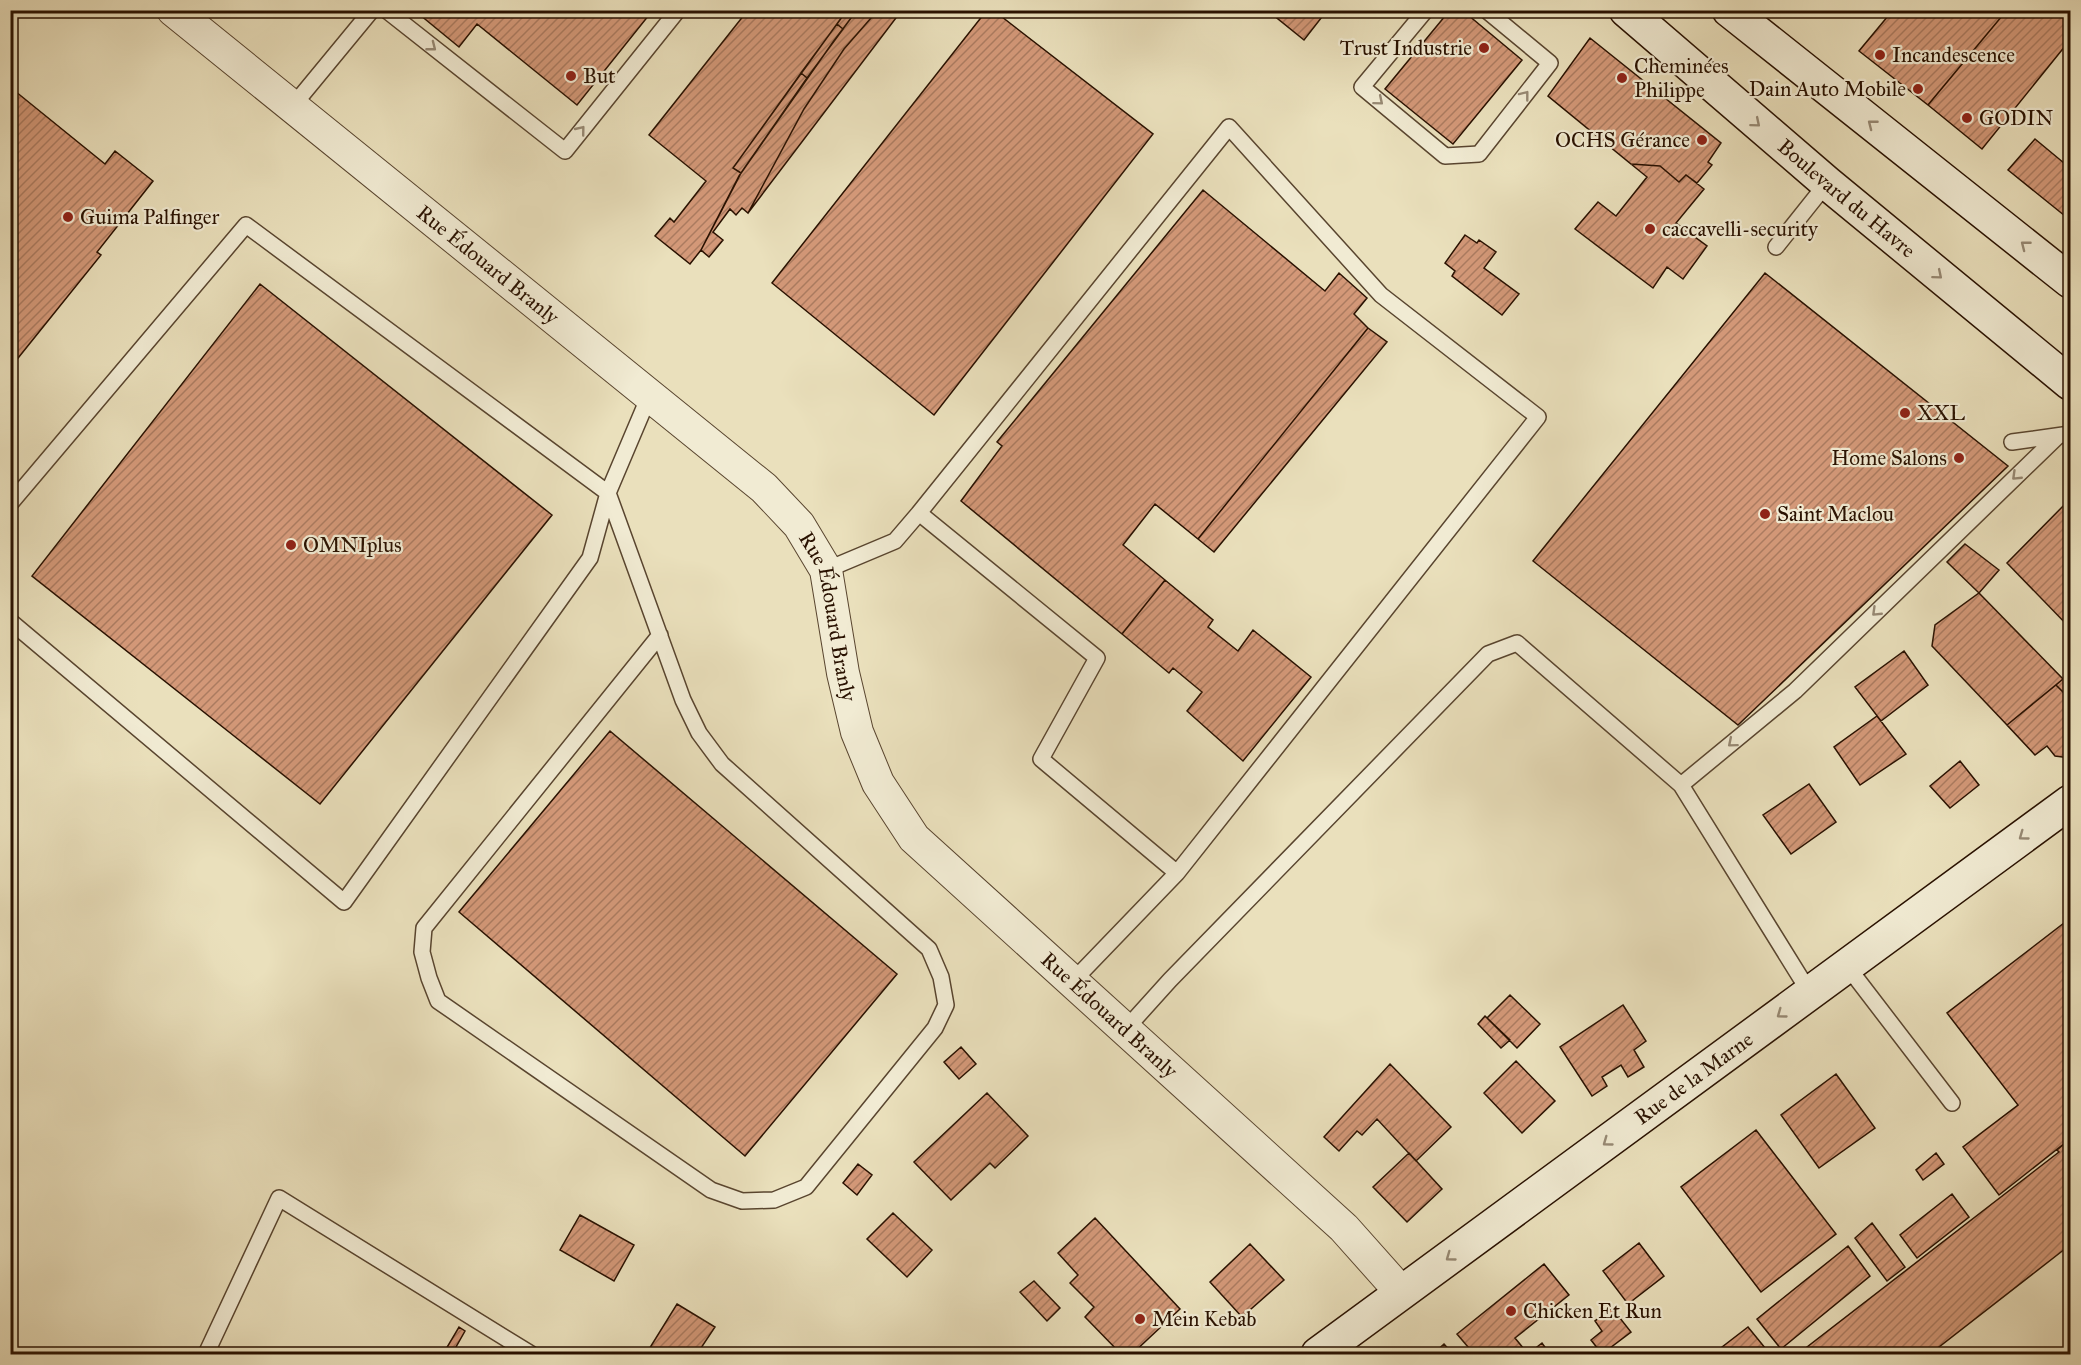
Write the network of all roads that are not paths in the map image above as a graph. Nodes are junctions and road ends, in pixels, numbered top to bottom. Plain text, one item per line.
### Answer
1 (173, 10) edge
2 (372, 10) edge
3 (386, 10) edge
4 (678, 10) edge
5 (1426, 10) edge
6 (1486, 10) edge
7 (1626, 10) edge
8 (1729, 10) edge
9 (292, 107) junction
10 (1827, 183) junction
11 (1776, 247) dead end
12 (2070, 281) edge
13 (2070, 383) edge
14 (650, 394) junction
15 (2064, 435) edge
16 (2012, 442) dead end
17 (608, 493) junction
18 (10, 504) edge
19 (919, 513) junction
20 (826, 570) junction
21 (10, 621) edge
22 (660, 635) junction
23 (1681, 785) junction
24 (2070, 802) edge
25 (1177, 873) junction
26 (1847, 966) junction
27 (1072, 982) junction
28 (1810, 993) junction
29 (1124, 1031) junction
30 (1952, 1103) dead end
31 (1401, 1292) junction
32 (206, 1354) edge
33 (531, 1354) edge
34 (1318, 1354) edge

1 - 9 street, Rue Édouard Branly
2 - 9 lane
3 -> 4 lane
5 -> 6 lane
7 -> 10 main road, Boulevard du Havre
12 -> 8 main road
9 - 14 street, Rue Édouard Branly
10 - 11 lane
10 -> 13 main road, Boulevard du Havre
14 - 17 lane
14 - 20 street, Rue Édouard Branly
15 - 16 lane
15 -> 23 lane
17 - 18 lane
17 - 21 lane
17 - 22 lane
19 - 20 lane
19 - 25 lane
19 - 25 lane
20 - 27 street, Rue Édouard Branly
22 - 22 lane
23 - 28 lane
23 - 29 lane
24 -> 26 main road, Rue de la Marne
25 - 27 lane
26 - 28 main road, Rue de la Marne
26 - 30 lane
27 - 29 street, Rue Édouard Branly
28 -> 31 main road, Rue de la Marne
29 - 31 street, Rue Édouard Branly
31 - 34 main road, Rue de la Marne
32 - 33 lane

